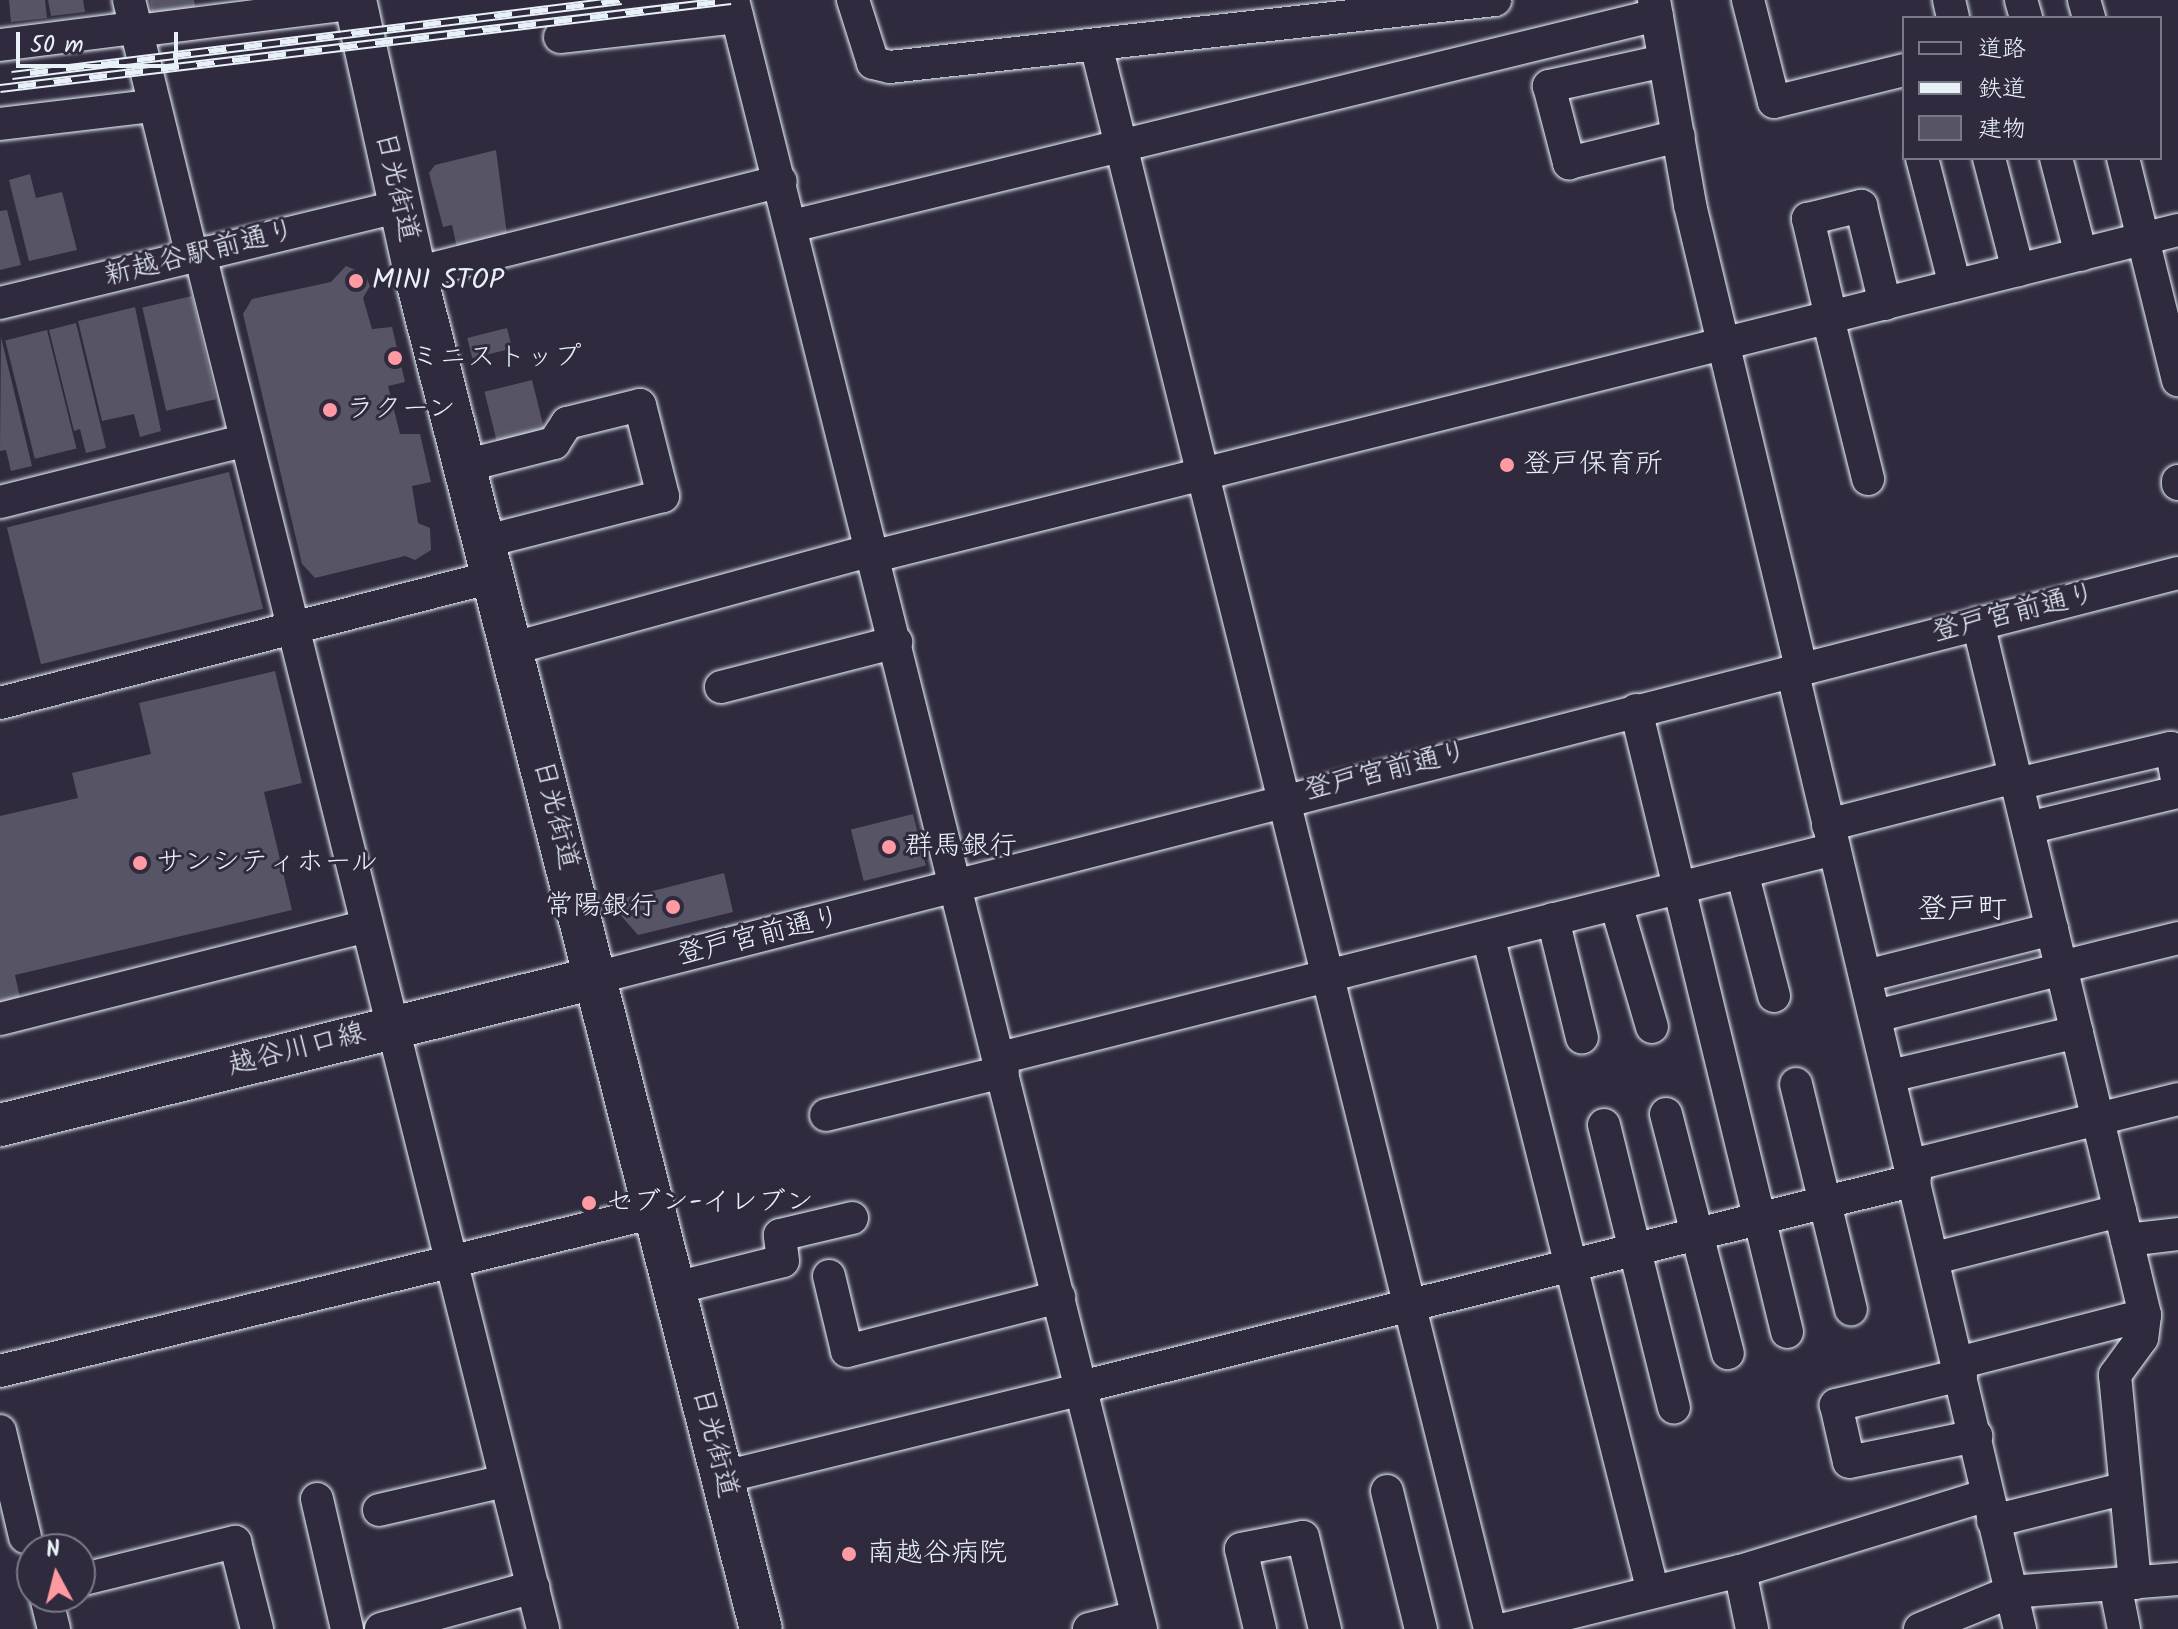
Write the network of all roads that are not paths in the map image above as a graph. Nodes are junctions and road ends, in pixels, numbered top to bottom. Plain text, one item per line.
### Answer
1 (853, 0) edge
2 (1495, 0) edge
3 (1748, 0) edge
4 (345, 3) edge
5 (735, 8) edge
6 (1655, 8) edge
7 (133, 20) edge
8 (560, 37) dead end
9 (0, 45) edge
10 (1096, 45) junction
11 (1664, 61) junction
12 (1902, 70) edge
13 (152, 106) junction
14 (0, 124) edge
15 (1679, 136) junction
16 (1121, 146) junction
17 (1923, 160) edge
18 (1990, 160) edge
19 (2057, 160) edge
20 (2123, 160) edge
21 (781, 181) junction
22 (400, 206) junction
23 (792, 226) junction
24 (2178, 230) edge
25 (2143, 239) junction
26 (196, 255) junction
27 (2081, 255) junction
28 (2018, 270) junction
29 (415, 273) junction
30 (1955, 286) junction
31 (0, 303) edge
32 (1885, 304) junction
33 (1830, 317) junction
34 (1721, 345) junction
35 (2178, 380) edge
36 (246, 440) junction
37 (468, 465) junction
38 (1203, 474) junction
39 (1868, 479) dead end
40 (0, 502) edge
41 (874, 553) junction
42 (491, 559) junction
43 (2178, 573) edge
44 (1978, 623) junction
45 (291, 628) junction
46 (896, 642) junction
47 (514, 648) junction
48 (1796, 669) junction
49 (721, 687) dead end
50 (0, 703) edge
51 (1636, 710) junction
52 (2016, 780) junction
53 (2178, 783) edge
54 (2178, 792) edge
55 (1283, 797) junction
56 (2028, 828) junction
57 (1831, 837) junction
58 (1742, 872) junction
59 (956, 886) junction
60 (1680, 888) junction
61 (1616, 904) junction
62 (1553, 919) junction
63 (364, 927) junction
64 (2052, 929) junction
65 (1488, 936) junction
66 (2178, 938) edge
67 (2061, 968) junction
68 (1328, 976) junction
69 (1866, 976) junction
70 (595, 978) junction
71 (1774, 996) dead end
72 (1876, 1016) junction
73 (0, 1019) edge
74 (392, 1027) junction
75 (1652, 1027) dead end
76 (2077, 1032) junction
77 (1582, 1038) dead end
78 (1002, 1065) junction
79 (1890, 1076) junction
80 (1796, 1084) dead end
81 (2178, 1099) edge
82 (1666, 1114) dead end
83 (826, 1115) dead end
84 (2098, 1118) junction
85 (0, 1125) edge
86 (1604, 1125) dead end
87 (1914, 1172) junction
88 (1824, 1203) junction
89 (655, 1212) junction
90 (852, 1218) dead end
91 (1762, 1218) junction
92 (2124, 1226) junction
93 (1698, 1234) junction
94 (2178, 1234) edge
95 (1635, 1250) junction
96 (1935, 1258) junction
97 (451, 1262) junction
98 (1572, 1265) junction
99 (829, 1276) dead end
100 (675, 1288) junction
101 (1059, 1297) junction
102 (1410, 1306) junction
103 (1851, 1309) dead end
104 (2145, 1315) junction
105 (1787, 1332) dead end
106 (1728, 1353) dead end
107 (1959, 1369) junction
108 (0, 1371) edge
109 (1082, 1388) junction
110 (1674, 1407) dead end
111 (0, 1431) edge
112 (1976, 1436) junction
113 (724, 1477) junction
114 (505, 1481) junction
115 (2122, 1489) junction
116 (1387, 1491) dead end
117 (317, 1499) dead end
118 (1990, 1508) junction
119 (379, 1510) dead end
120 (24, 1533) edge
121 (1740, 1571) junction
122 (96, 1576) edge
123 (2178, 1579) edge
124 (2125, 1584) junction
125 (533, 1587) junction
126 (1653, 1592) junction
127 (2010, 1592) junction
128 (1139, 1623) edge
129 (257, 1629) edge
130 (347, 1629) edge
131 (381, 1629) edge
132 (543, 1629) edge
133 (761, 1629) edge
134 (1089, 1629) edge
135 (1260, 1629) edge
136 (1325, 1629) edge
137 (1421, 1629) edge
138 (1490, 1629) edge
139 (1505, 1629) edge
140 (1752, 1629) edge
141 (1920, 1629) edge
142 (2020, 1629) edge
143 (2124, 1629) edge

1 - 10 street
2 - 10 street
3 - 12 street
4 - 7 street
4 - 22 main road, 日光街道
5 - 8 street
5 - 21 street
6 - 11 street
6 - 16 street
7 - 9 street
7 - 13 street
10 - 16 street
11 - 15 street
11 - 15 street
13 - 14 street
13 - 26 street
15 - 34 street
16 - 23 street
16 - 38 street
17 - 30 street
18 - 28 street
19 - 27 street
20 - 25 street
21 - 23 street
21 - 29 street
22 - 26 street, 新越谷駅前通り
22 - 29 main road, 日光街道
23 - 41 street
24 - 25 street
25 - 27 street
25 - 35 street
26 - 31 street, 新越谷駅前通り
26 - 36 street
27 - 28 street
28 - 30 street
29 - 37 main road, 日光街道
30 - 32 street
32 - 33 street
32 - 33 street
33 - 34 street
33 - 39 street
34 - 38 street
34 - 48 street
36 - 40 street
36 - 45 street
37 - 42 main road, 日光街道
37 - 42 street
38 - 41 street
38 - 55 street
41 - 46 street
41 - 47 street
42 - 45 street
42 - 47 main road, 日光街道
43 - 44 street, 登戸宮前通り
44 - 48 street, 登戸宮前通り
44 - 52 street
45 - 50 street
45 - 63 street
46 - 49 street
46 - 59 street
47 - 70 main road, 日光街道
48 - 51 street, 登戸宮前通り
48 - 57 street
51 - 55 street, 登戸宮前通り
51 - 60 street
52 - 53 street
52 - 56 street
52 - 57 street
54 - 56 street
55 - 59 street, 登戸宮前通り
55 - 68 street
56 - 64 street
57 - 58 street
57 - 69 street
58 - 60 street
58 - 71 street
59 - 70 street, 登戸宮前通り
59 - 78 street
60 - 61 street
60 - 91 street
61 - 62 street
61 - 75 street
62 - 65 street
62 - 77 street
63 - 73 street
63 - 74 street
64 - 67 street
64 - 69 street
65 - 68 street
65 - 98 street
66 - 67 street
67 - 72 street
67 - 76 street
68 - 78 street
68 - 102 street
69 - 72 street
70 - 74 main road, 越谷川口線
70 - 89 main road, 日光街道
72 - 79 street
74 - 85 main road, 越谷川口線
74 - 97 street
76 - 79 street
76 - 84 street
78 - 83 street
78 - 101 street
79 - 87 street
80 - 88 street
81 - 84 street
82 - 93 street
84 - 87 street
84 - 92 street
86 - 95 street
87 - 88 street
87 - 96 street
88 - 91 street
88 - 103 street
89 - 97 street
89 - 100 main road, 日光街道
90 - 100 street
91 - 93 street
91 - 105 street
92 - 94 street
92 - 96 street
92 - 104 street
93 - 95 street
93 - 106 street
95 - 98 street
95 - 110 street
96 - 107 street
97 - 108 street
97 - 114 street
98 - 102 street
98 - 126 street
99 - 101 street
100 - 113 main road, 日光街道
101 - 109 street
102 - 109 street
102 - 138 street
104 - 107 street
104 - 115 street
107 - 112 street
107 - 112 street
109 - 113 street
109 - 128 street
111 - 120 street
112 - 118 street
113 - 133 main road, 日光街道
114 - 119 street
114 - 125 street
115 - 118 street
115 - 124 street
116 - 137 street
117 - 130 street
118 - 121 street
118 - 127 street
121 - 126 street
121 - 140 street
122 - 129 street
123 - 124 street
124 - 127 street
124 - 143 street
125 - 131 street
125 - 132 street
126 - 139 street
127 - 141 street
127 - 142 street
128 - 134 street
135 - 136 street

